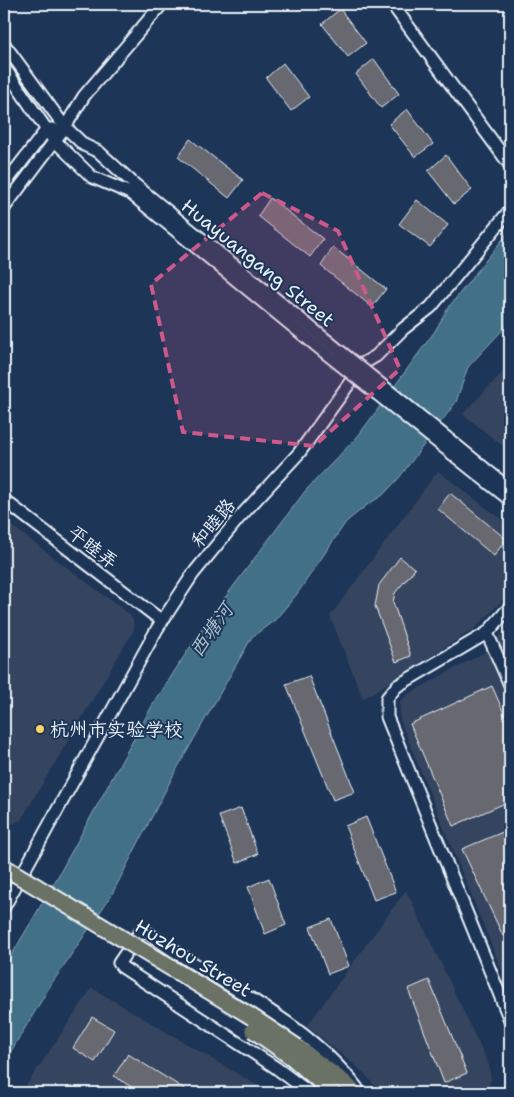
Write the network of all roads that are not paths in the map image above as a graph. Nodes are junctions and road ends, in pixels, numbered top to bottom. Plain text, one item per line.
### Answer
1 (162, 4) edge
2 (392, 4) edge
3 (4, 44) edge
4 (4, 67) edge
5 (65, 128) junction
6 (47, 130) junction
7 (55, 141) junction
8 (510, 165) edge
9 (4, 186) edge
10 (132, 189) junction
11 (4, 208) edge
12 (510, 210) edge
13 (510, 488) edge
14 (4, 500) edge
15 (510, 500) edge
16 (510, 607) edge
17 (162, 621) junction
18 (486, 634) junction
19 (510, 685) edge
20 (4, 867) edge
21 (4, 878) edge
22 (4, 907) edge
23 (510, 1020) edge
24 (296, 1053) junction
25 (310, 1093) edge
26 (334, 1093) edge
27 (355, 1093) edge
28 (361, 1093) edge

1 - 5 street
2 - 8 street
3 - 5 street, Huayuangang Street
4 - 6 street, Huayuangang Street
5 - 6 street
5 - 7 street
5 - 10 street, Huayuangang Street
6 - 7 street, Huayuangang Street
6 - 9 street
7 - 10 street, Huayuangang Street
7 - 11 street
10 - 13 street, Huayuangang Street, bridge
10 - 15 street, Huayuangang Street, bridge
12 - 17 street, 和睦路
14 - 17 street, 平睦弄
16 - 18 street
17 - 22 street, 和睦路
18 - 19 street
18 - 23 street
20 - 24 main road, Huzhou Street, bridge
21 - 24 main road, Huzhou Street, bridge
24 - 26 main road, Huzhou Street
24 - 27 main road, Huzhou Street
25 - 28 street

